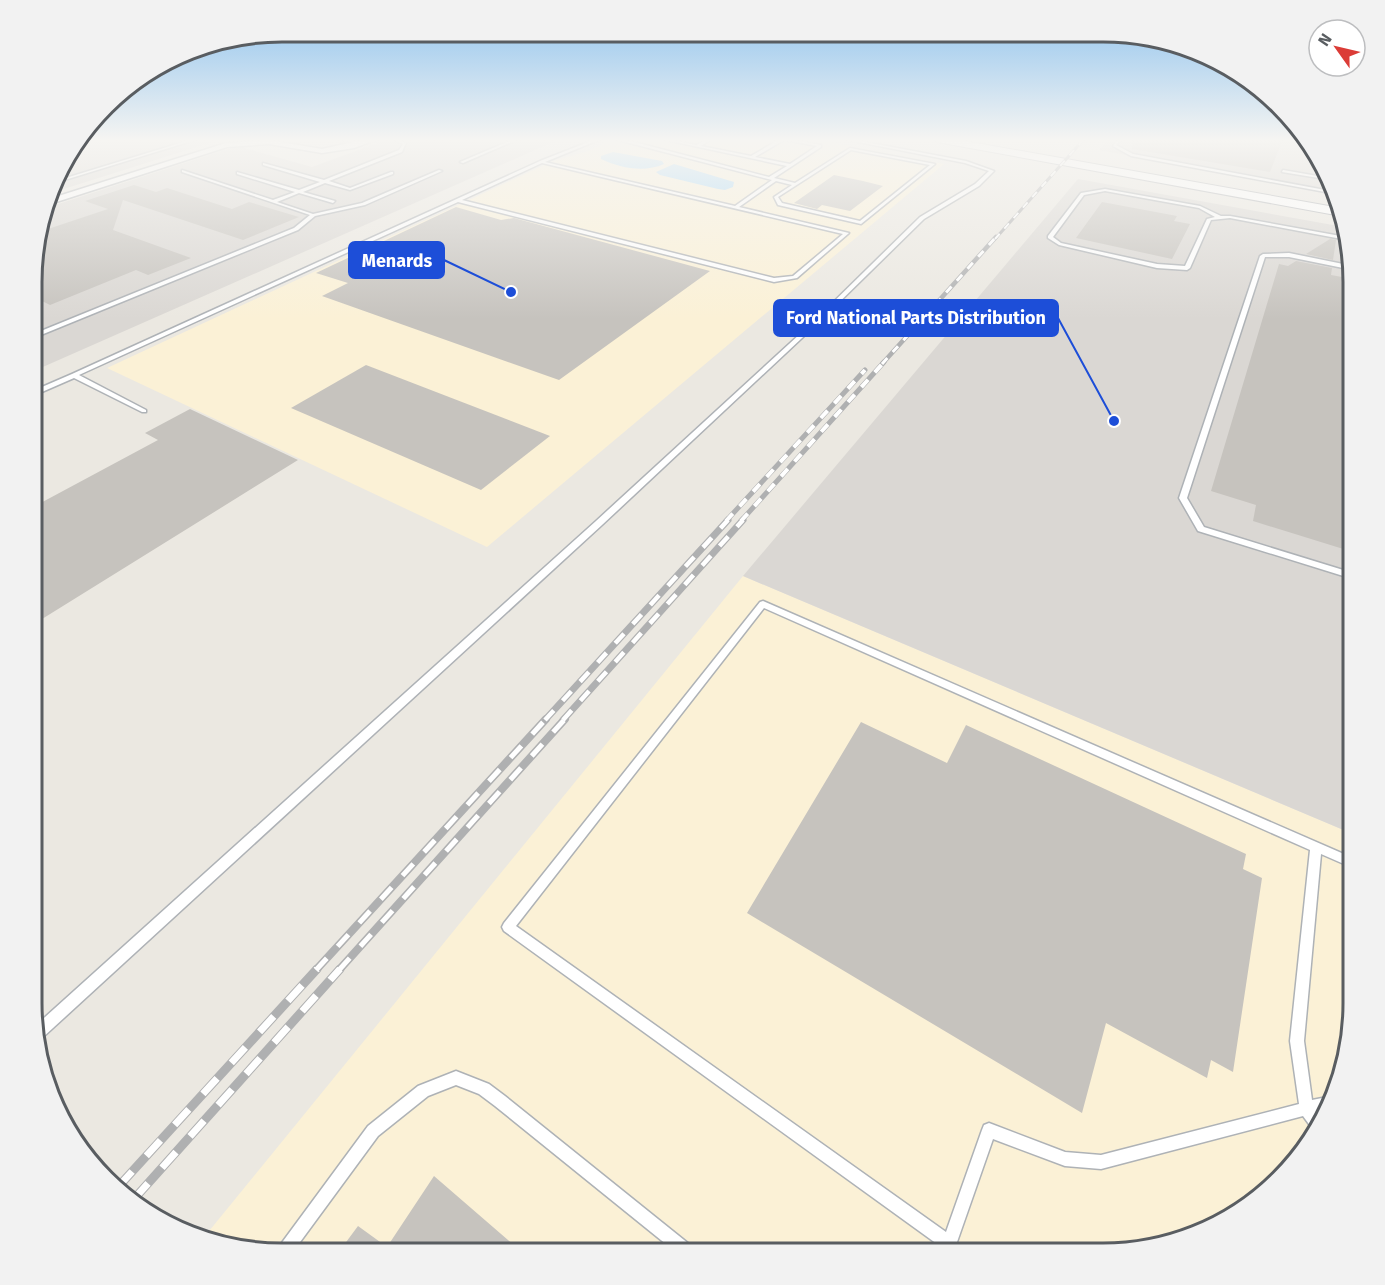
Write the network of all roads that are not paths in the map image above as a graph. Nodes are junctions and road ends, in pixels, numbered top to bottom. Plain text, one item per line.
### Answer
1 (264, 199) edge
2 (280, 199) edge
3 (326, 199) edge
4 (375, 199) edge
5 (701, 199) edge
6 (748, 199) edge
7 (777, 199) edge
8 (890, 199) edge
9 (954, 199) edge
10 (1079, 199) edge
11 (1155, 199) edge
12 (1269, 199) edge
13 (458, 200) joint
14 (333, 201) dead end
15 (273, 202) junction
16 (736, 207) junction
17 (1332, 210) edge
18 (313, 214) junction
19 (1220, 218) junction
20 (1338, 237) edge
21 (1342, 266) edge
22 (42, 333) edge
23 (74, 375) junction
24 (42, 390) edge
25 (144, 411) dead end
26 (1343, 573) edge
27 (1316, 847) junction
28 (1343, 859) edge
29 (44, 1027) edge
30 (1320, 1104) edge
31 (1306, 1108) junction
32 (1313, 1119) edge
33 (291, 1243) edge
34 (677, 1243) edge
35 (945, 1243) edge
36 (955, 1243) edge

1 - 15 lane
2 - 15 lane
3 - 14 lane
4 - 18 lane
5 - 16 lane
6 - 16 lane
7 - 8 lane
9 - 29 lane
10 - 19 lane
11 - 19 lane
12 - 17 main road
13 - 16 lane
13 - 23 lane
15 - 18 lane
18 - 22 lane
19 - 20 lane
21 - 26 lane
23 - 24 lane
23 - 25 lane
27 - 28 lane
27 - 31 lane
27 - 35 lane
30 - 31 lane
31 - 32 lane
31 - 36 lane
33 - 34 lane

